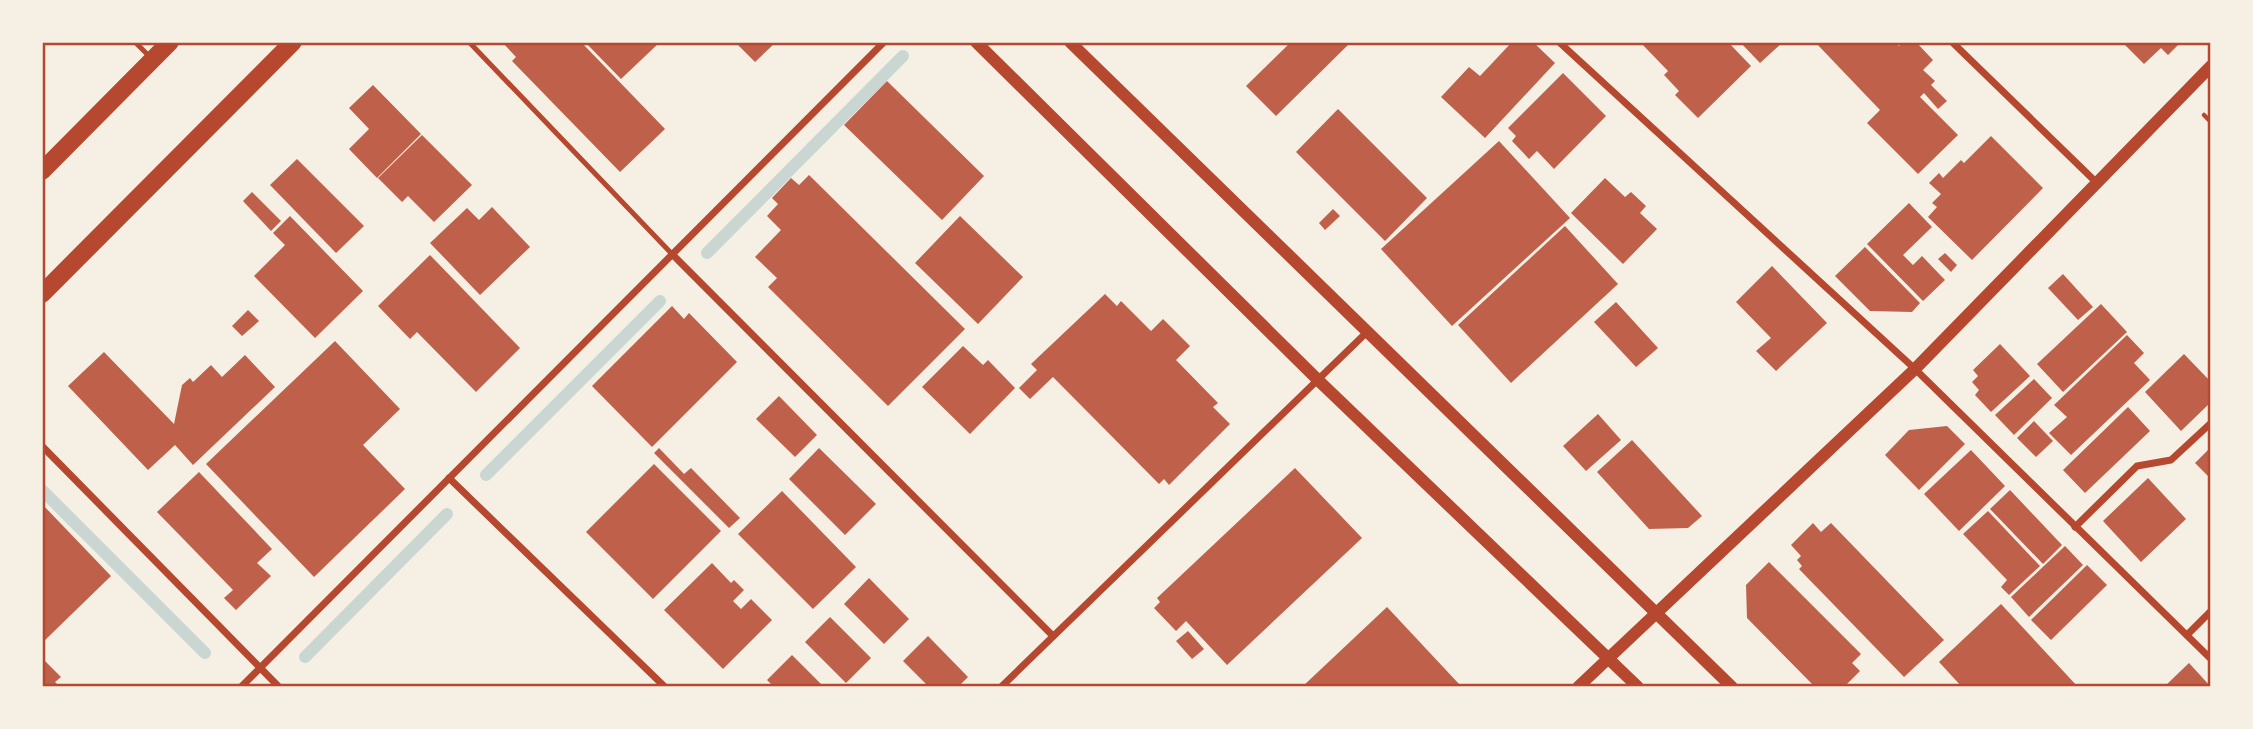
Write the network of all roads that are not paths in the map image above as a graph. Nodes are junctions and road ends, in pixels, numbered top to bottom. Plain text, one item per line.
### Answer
1 (135, 42) edge
2 (170, 42) edge
3 (293, 42) edge
4 (469, 42) edge
5 (884, 42) edge
6 (976, 42) edge
7 (1070, 42) edge
8 (1559, 42) edge
9 (1952, 42) edge
10 (152, 60) junction
11 (2211, 66) edge
12 (42, 171) edge
13 (2096, 183) junction
14 (672, 254) junction
15 (42, 294) edge
16 (1366, 333) junction
17 (1915, 369) junction
18 (1318, 380) junction
19 (2211, 423) edge
20 (42, 446) edge
21 (449, 478) junction
22 (2075, 527) junction
23 (2211, 611) edge
24 (1656, 614) junction
25 (2187, 635) junction
26 (1053, 636) junction
27 (1609, 658) junction
28 (2211, 659) edge
29 (260, 667) junction
30 (240, 687) edge
31 (279, 687) edge
32 (665, 687) edge
33 (1001, 687) edge
34 (1578, 687) edge
35 (1638, 687) edge
36 (1732, 687) edge

1 - 10 lane
2 - 10 main road
3 - 15 main road
4 - 14 lane
5 - 14 street
6 - 18 street
7 - 16 street
8 - 17 street
9 - 13 street
10 - 12 main road
11 - 13 street
13 - 17 street
14 - 21 street
14 - 26 street
16 - 18 street
16 - 24 street
17 - 22 street
17 - 24 street
18 - 26 street
18 - 27 street
19 - 22 street
20 - 29 street
21 - 29 street
21 - 32 street
22 - 25 street
23 - 25 street
24 - 27 street
24 - 36 street
25 - 28 street
26 - 33 street
27 - 34 street
27 - 35 street
29 - 30 street
29 - 31 street

